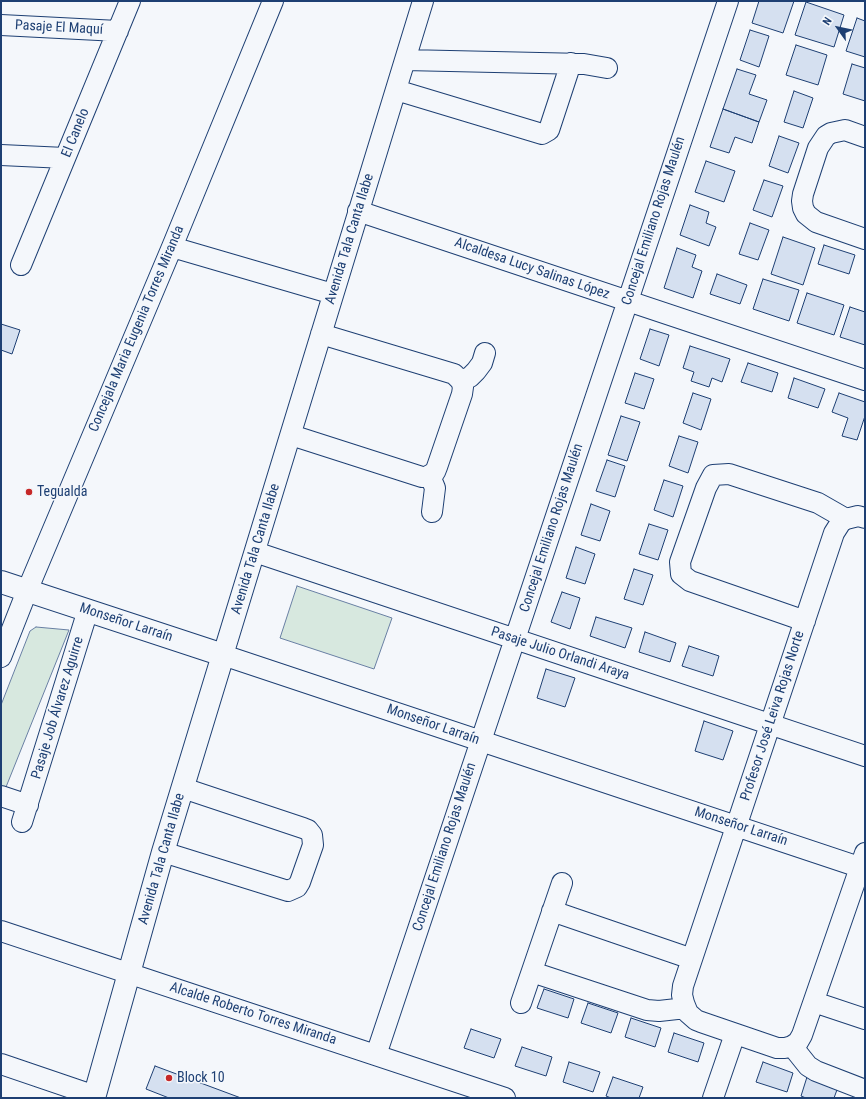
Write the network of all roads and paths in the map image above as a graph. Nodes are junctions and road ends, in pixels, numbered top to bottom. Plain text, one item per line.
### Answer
1 (130, 1) edge
2 (273, 1) edge
3 (423, 1) edge
4 (728, 1) edge
5 (1, 25) edge
6 (118, 31) junction
7 (405, 60) junction
8 (571, 63) junction
9 (607, 68) dead end
10 (396, 90) junction
11 (865, 137) edge
12 (1, 155) edge
13 (65, 158) junction
14 (358, 211) junction
15 (865, 239) edge
16 (172, 246) junction
17 (21, 265) dead end
18 (333, 294) junction
19 (627, 301) junction
20 (321, 334) junction
21 (485, 353) dead end
22 (865, 380) edge
23 (461, 381) junction
24 (290, 435) junction
25 (430, 476) junction
26 (432, 512) dead end
27 (856, 518) edge
28 (255, 552) junction
29 (1, 582) edge
30 (27, 591) junction
31 (88, 610) junction
32 (805, 621) junction
33 (515, 639) junction
34 (223, 655) junction
35 (1, 657) edge
36 (770, 724) junction
37 (481, 741) junction
38 (865, 756) edge
39 (183, 788) junction
40 (1, 796) edge
41 (736, 826) junction
42 (163, 852) junction
43 (863, 863) edge
44 (562, 883) dead end
45 (552, 911) junction
46 (1, 931) edge
47 (692, 959) junction
48 (532, 972) junction
49 (129, 973) junction
50 (814, 1002) junction
51 (521, 1003) dead end
52 (686, 1008) junction
53 (865, 1020) edge
54 (735, 1034) junction
55 (792, 1046) junction
56 (376, 1055) junction
57 (1, 1064) edge
58 (865, 1090) edge
59 (94, 1097) edge
60 (505, 1098) edge
61 (714, 1098) edge

1 - 6 street, El Canelo
2 - 16 street, Concejala Maria Eugenia Torres Miranda
3 - 7 street, Avenida Tala Canta Ilabe
4 - 19 street, Concejal Emiliano Rojas Maulén
5 - 6 street, Pasaje El Maquí
6 - 13 street, El Canelo
7 - 8 street
7 - 10 street, Avenida Tala Canta Ilabe
8 - 9 street
8 - 10 street
10 - 14 street, Avenida Tala Canta Ilabe
11 - 15 street
12 - 13 street
13 - 17 street, El Canelo
14 - 18 street, Avenida Tala Canta Ilabe
14 - 19 street, Alcaldesa Lucy Salinas López
16 - 18 street
16 - 30 street, Concejala Maria Eugenia Torres Miranda
18 - 20 street, Avenida Tala Canta Ilabe
19 - 22 street, Alcaldesa Lucy Salinas López
19 - 33 street, Concejal Emiliano Rojas Maulén
20 - 23 street
20 - 24 street, Avenida Tala Canta Ilabe
21 - 23 street
23 - 25 street
24 - 25 street
24 - 28 street, Avenida Tala Canta Ilabe
25 - 26 street
27 - 32 street, Profesor José Leiva Rojas Norte
27 - 32 street
28 - 33 street, Pasaje Julio Orlandi Araya
28 - 34 street, Avenida Tala Canta Ilabe
29 - 30 street, Monseñor Larraín
30 - 31 street, Monseñor Larraín
30 - 35 street, Concejala Maria Eugenia Torres Miranda
31 - 34 street, Monseñor Larraín
31 - 40 street, Pasaje Job Álvarez Aguirre
32 - 36 street, Profesor José Leiva Rojas Norte
33 - 36 street, Pasaje Julio Orlandi Araya
33 - 37 street, Concejal Emiliano Rojas Maulén
34 - 37 street, Monseñor Larraín
34 - 39 street, Avenida Tala Canta Ilabe
36 - 38 street, Pasaje Julio Orlandi Araya
36 - 41 street, Profesor José Leiva Rojas Norte
37 - 41 street, Monseñor Larraín
37 - 56 street, Concejal Emiliano Rojas Maulén
39 - 42 street, Avenida Tala Canta Ilabe
39 - 42 street
41 - 43 street, Monseñor Larraín
41 - 47 street, Profesor José Leiva Rojas Norte
42 - 49 street, Avenida Tala Canta Ilabe
43 - 50 street
44 - 45 street
45 - 47 street
45 - 48 street
46 - 49 street, Alcalde Roberto Torres Miranda
47 - 52 street, Profesor José Leiva Rojas Norte
48 - 51 street
48 - 52 street
49 - 56 street, Alcalde Roberto Torres Miranda
49 - 59 street, Avenida Tala Canta Ilabe
50 - 53 street
50 - 55 street
52 - 54 street
54 - 55 street
54 - 61 street
55 - 58 street
56 - 60 street, Alcalde Roberto Torres Miranda
57 - 59 street

